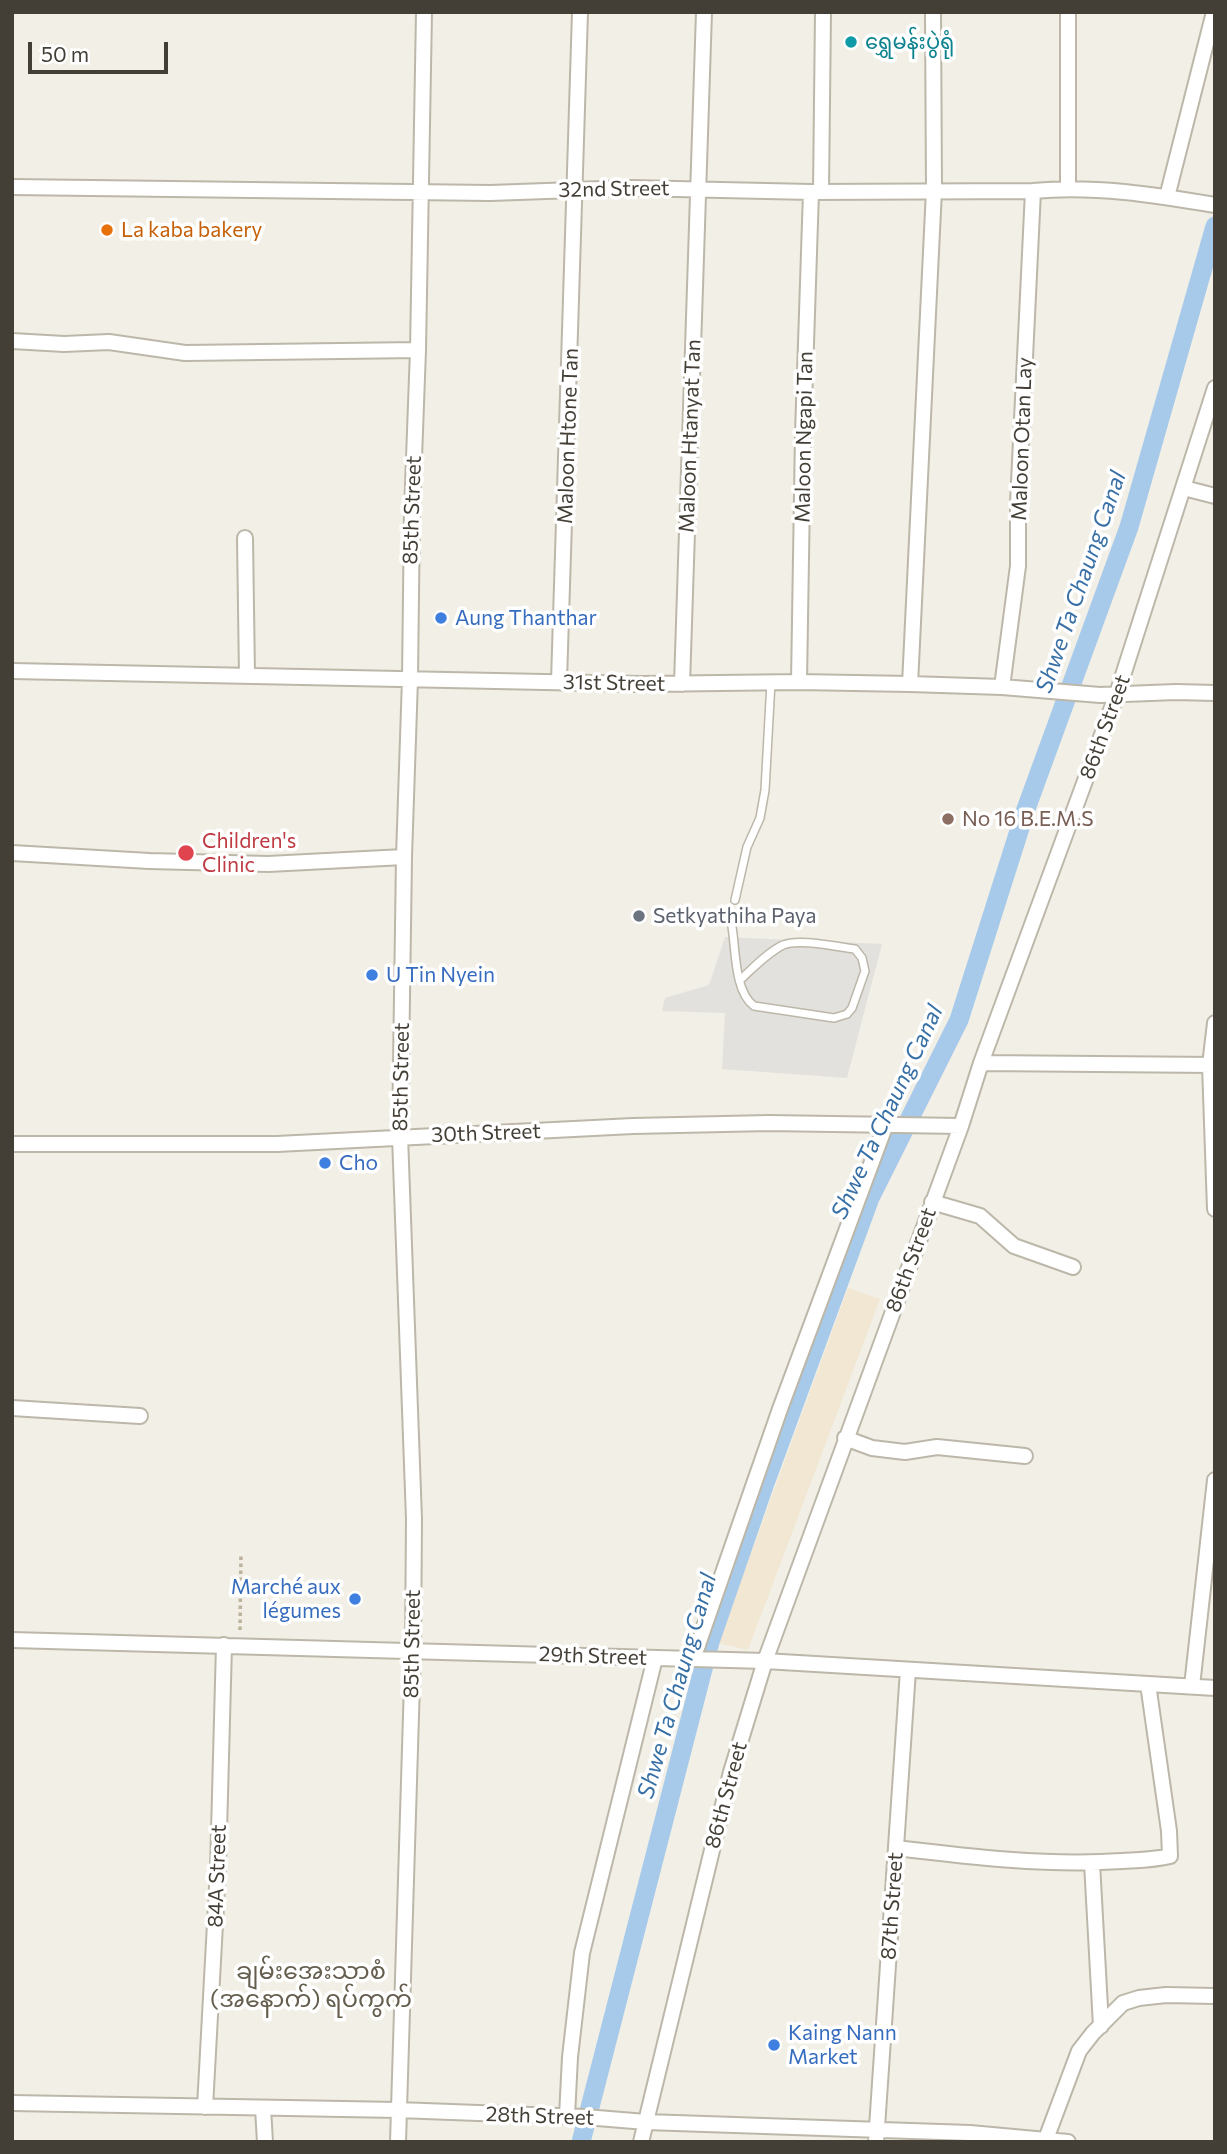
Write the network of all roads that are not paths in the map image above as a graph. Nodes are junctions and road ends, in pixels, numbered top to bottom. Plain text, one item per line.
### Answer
1 (424, 12) edge
2 (580, 12) edge
3 (704, 12) edge
4 (823, 12) edge
5 (933, 12) edge
6 (1068, 12) edge
7 (1214, 12) edge
8 (12, 187) edge
9 (1068, 187) junction
10 (697, 188) junction
11 (576, 190) junction
12 (934, 190) junction
13 (421, 191) junction
14 (1033, 191) junction
15 (816, 192) junction
16 (1167, 197) junction
17 (1215, 205) edge
18 (12, 341) edge
19 (418, 350) junction
20 (1215, 387) edge
21 (1184, 488) junction
22 (1215, 496) edge
23 (245, 537) dead end
24 (12, 671) edge
25 (247, 676) junction
26 (410, 679) junction
27 (559, 681) junction
28 (771, 682) junction
29 (799, 682) junction
30 (682, 684) junction
31 (910, 684) junction
32 (1002, 687) junction
33 (1215, 693) edge
34 (1117, 694) junction
35 (12, 853) edge
36 (404, 856) junction
37 (735, 900) dead end
38 (732, 927) dead end
39 (740, 980) junction
40 (1215, 1023) edge
41 (981, 1063) junction
42 (1212, 1065) edge
43 (893, 1124) junction
44 (961, 1126) junction
45 (400, 1136) junction
46 (12, 1144) edge
47 (932, 1202) junction
48 (1215, 1209) edge
49 (1073, 1267) dead end
50 (12, 1408) edge
51 (140, 1416) dead end
52 (845, 1438) junction
53 (1025, 1456) dead end
54 (1215, 1480) edge
55 (12, 1640) edge
56 (224, 1646) junction
57 (413, 1650) junction
58 (655, 1658) junction
59 (694, 1659) junction
60 (765, 1661) junction
61 (908, 1670) junction
62 (1148, 1684) junction
63 (1192, 1686) junction
64 (1215, 1688) edge
65 (896, 1848) junction
66 (1091, 1863) junction
67 (1215, 1996) edge
68 (1101, 2025) junction
69 (12, 2103) edge
70 (205, 2107) junction
71 (263, 2108) junction
72 (398, 2110) junction
73 (567, 2116) junction
74 (646, 2122) junction
75 (877, 2135) edge
76 (1046, 2140) junction
77 (265, 2142) edge
78 (398, 2142) edge
79 (641, 2142) edge
80 (1068, 2142) edge

1 - 13 street, 85th Street
2 - 11 street, Maloon Htone Tan
3 - 10 street, Maloon Htanyat Tan
4 - 15 street, Maloon Ngapi Tan
5 - 12 street
6 - 9 street
7 - 16 street
8 - 13 street, 32nd Street
9 - 14 street, 32nd Street
9 - 16 street, 32nd Street
10 - 11 street, 32nd Street
10 - 15 street, 32nd Street
10 - 30 street, Maloon Htanyat Tan
11 - 13 street, 32nd Street
11 - 27 street, Maloon Htone Tan
12 - 14 street, 32nd Street
12 - 15 street, 32nd Street
12 - 31 street
13 - 19 street, 85th Street
14 - 32 street, Maloon Otan Lay
15 - 29 street, Maloon Ngapi Tan
16 - 17 street, 32nd Street
18 - 19 street
19 - 26 street, 85th Street
20 - 21 street, 86th Street
21 - 22 street
21 - 34 street, 86th Street
23 - 25 street
24 - 25 street, 31st Street
25 - 26 street, 31st Street
26 - 27 street, 31st Street
26 - 36 street, 85th Street
27 - 30 street, 31st Street
28 - 29 street, 31st Street
28 - 30 street, 31st Street
28 - 37 lane
29 - 31 street, 31st Street
31 - 32 street, 31st Street
32 - 34 street, 31st Street
33 - 34 street, 31st Street
34 - 41 street, 86th Street
35 - 36 street
36 - 45 street, 85th Street
38 - 39 lane
39 - 39 lane
40 - 42 street
41 - 42 street
41 - 44 street, 86th Street
42 - 48 street
43 - 44 street, 30th Street
43 - 45 street, 30th Street
43 - 59 street
44 - 47 street, 86th Street
45 - 46 street, 30th Street
45 - 57 street, 85th Street
47 - 49 street
47 - 52 street, 86th Street
50 - 51 street
52 - 53 street
52 - 60 street, 86th Street
54 - 63 street
55 - 56 street, 29th Street
56 - 57 street, 29th Street
56 - 70 street, 84A Street
57 - 58 street, 29th Street
57 - 72 street, 85th Street
58 - 59 street, 29th Street
58 - 73 street
59 - 60 street, 29th Street
60 - 61 street, 29th Street
60 - 74 street, 86th Street
61 - 62 street, 29th Street
61 - 65 street, 87th Street
62 - 63 street, 29th Street
62 - 66 street
63 - 64 street, 29th Street
65 - 66 street
65 - 75 street, 87th Street
66 - 68 street
67 - 68 street
68 - 76 street
69 - 70 street, 28th Street
70 - 71 street, 28th Street
71 - 72 street, 28th Street
71 - 77 street
72 - 73 street, 28th Street
72 - 78 street, 85th Street
73 - 74 street, 28th Street
74 - 75 street, 28th Street
74 - 79 street, 86th Street
75 - 76 street, 28th Street
76 - 80 street, 28th Street

